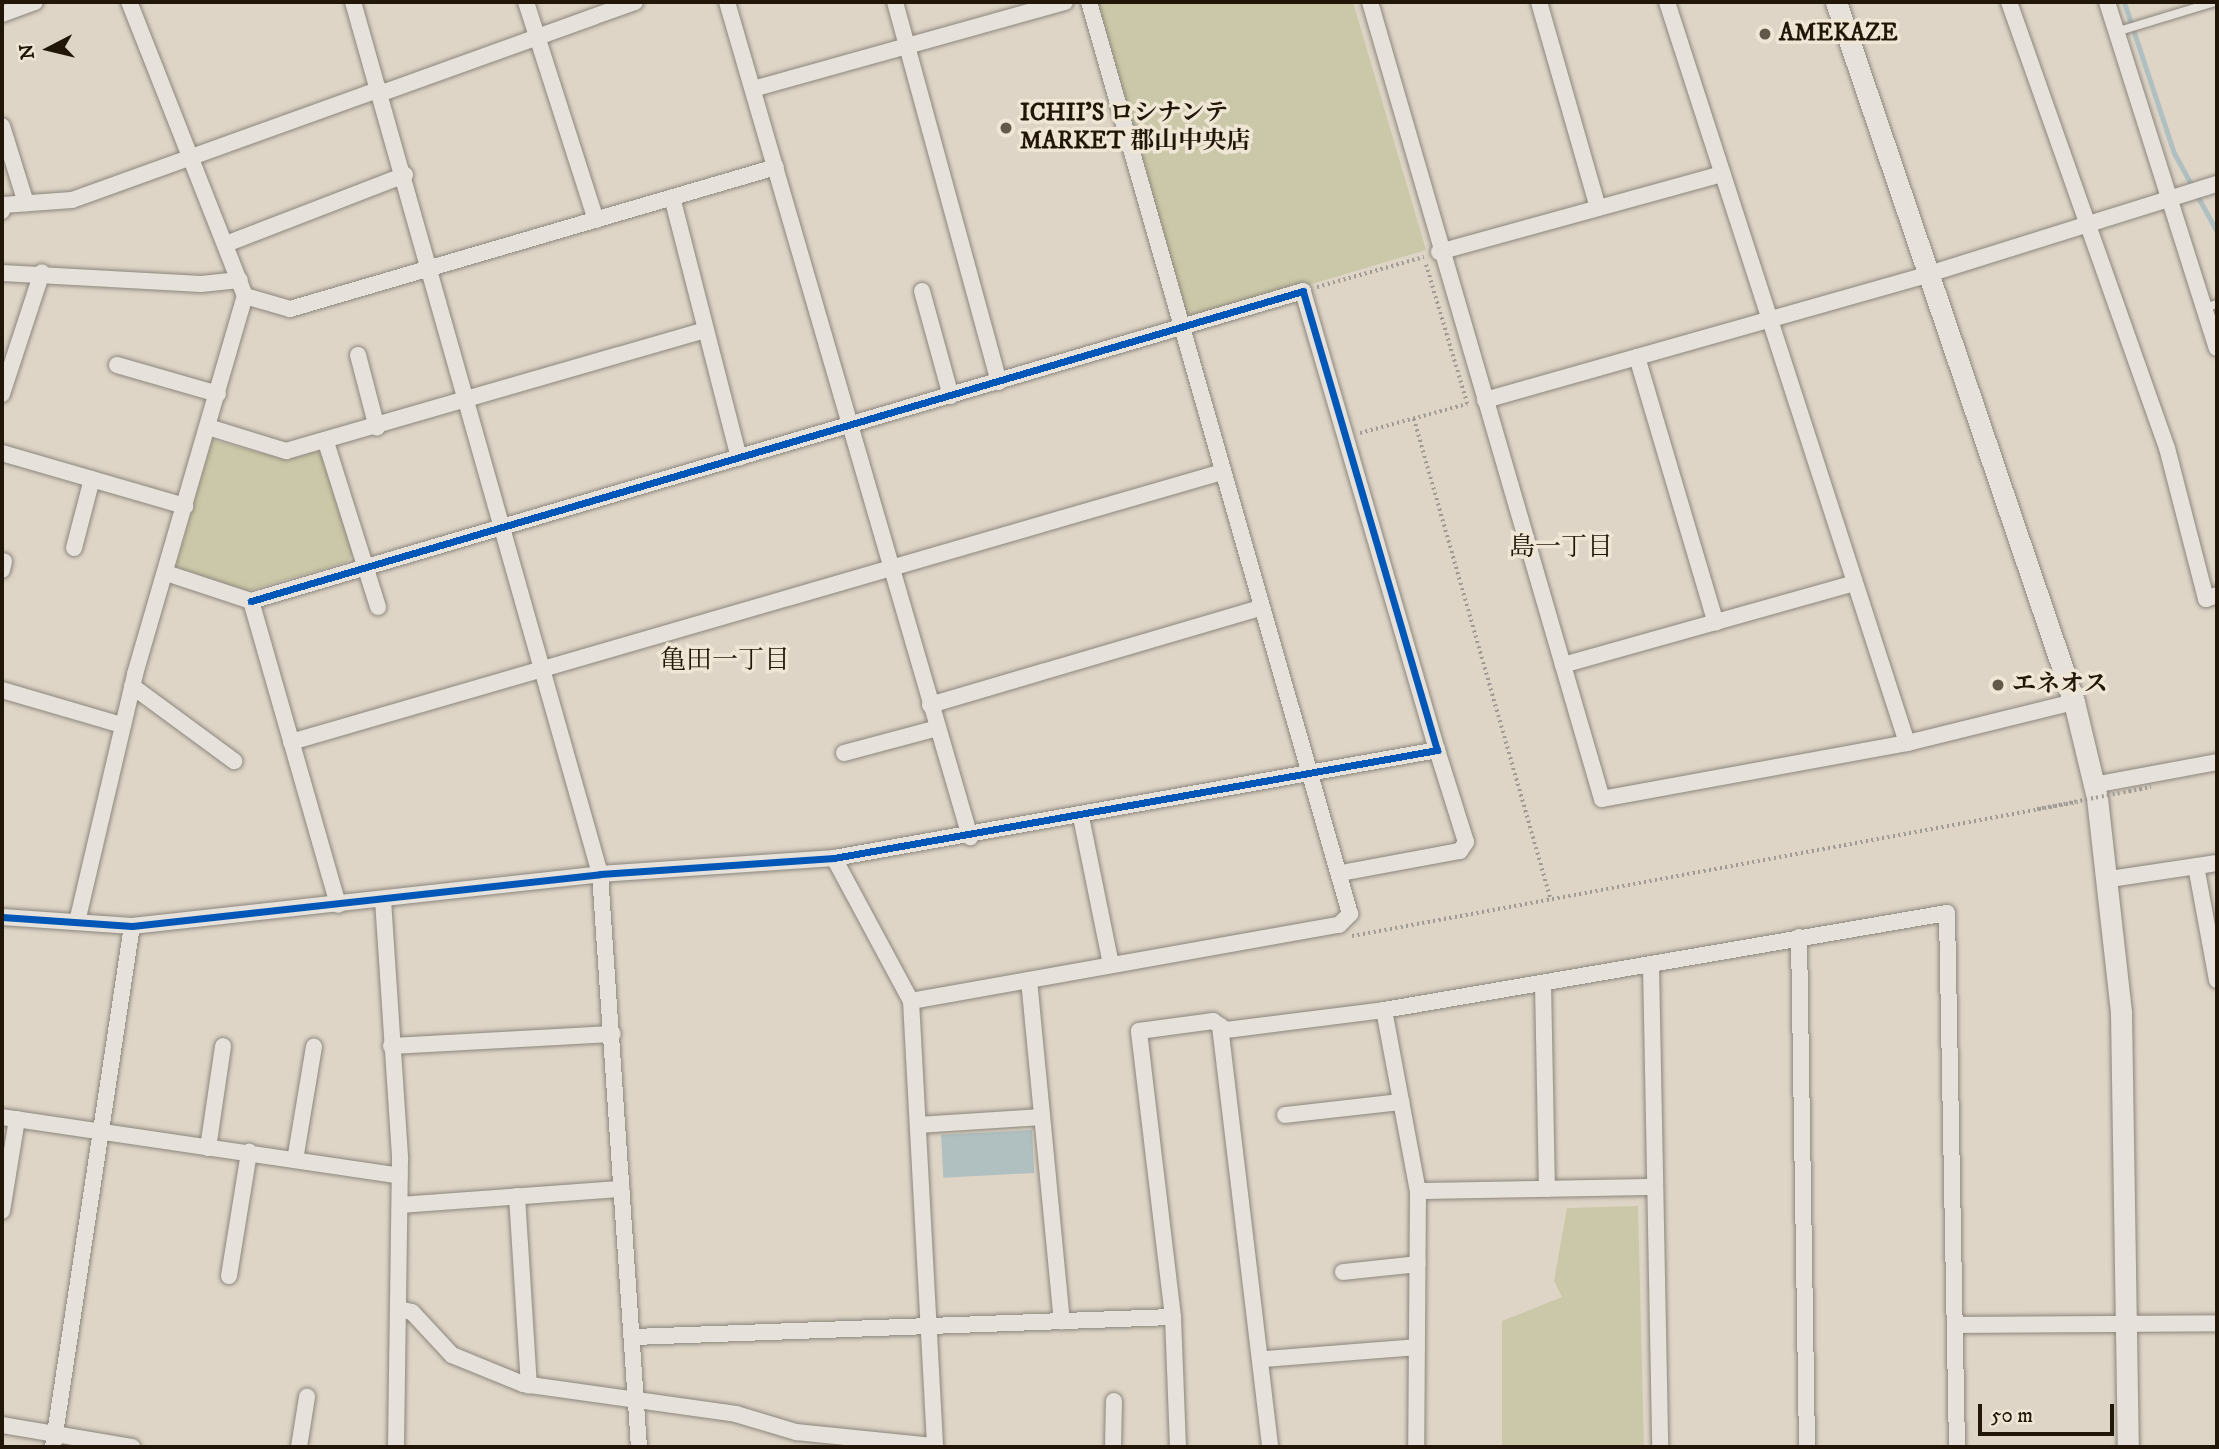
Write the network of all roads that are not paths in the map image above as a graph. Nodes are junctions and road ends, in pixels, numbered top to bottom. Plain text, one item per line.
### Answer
1 (35, 2) edge
2 (129, 2) edge
3 (353, 2) edge
4 (526, 2) edge
5 (635, 2) edge
6 (727, 2) edge
7 (895, 2) edge
8 (1065, 2) edge
9 (1089, 2) edge
10 (1370, 2) edge
11 (1539, 2) edge
12 (1667, 2) edge
13 (1836, 2) edge
14 (2009, 2) edge
15 (2107, 2) edge
16 (2215, 2) edge
17 (2, 14) edge
18 (2116, 32) junction
19 (537, 37) junction
20 (908, 45) junction
21 (753, 89) junction
22 (381, 91) junction
23 (2, 126) edge
24 (191, 158) junction
25 (776, 167) junction
26 (1722, 174) junction
27 (405, 175) junction
28 (2217, 184) edge
29 (2166, 198) junction
30 (673, 201) junction
31 (26, 203) junction
32 (1598, 208) junction
33 (2, 211) edge
34 (596, 220) junction
35 (2084, 225) junction
36 (226, 244) junction
37 (1439, 252) junction
38 (432, 269) junction
39 (42, 272) junction
40 (2, 273) edge
41 (1929, 274) junction
42 (240, 280) junction
43 (922, 291) dead end
44 (245, 296) junction
45 (2211, 306) edge
46 (1770, 316) junction
47 (1182, 328) junction
48 (706, 330) junction
49 (2217, 348) edge
50 (358, 355) dead end
51 (1637, 357) junction
52 (117, 365) dead end
53 (999, 382) junction
54 (2, 394) edge
55 (218, 394) junction
56 (951, 396) junction
57 (1485, 400) junction
58 (468, 401) junction
59 (208, 427) junction
60 (847, 427) junction
61 (377, 428) junction
62 (326, 442) junction
63 (2, 453) edge
64 (739, 458) junction
65 (1222, 472) junction
66 (92, 479) junction
67 (185, 506) junction
68 (502, 524) junction
69 (74, 548) dead end
70 (363, 565) junction
71 (890, 571) junction
72 (166, 573) junction
73 (1854, 583) junction
74 (2217, 595) edge
75 (251, 601) junction
76 (378, 607) dead end
77 (1262, 607) junction
78 (1716, 623) junction
79 (1563, 665) junction
80 (545, 671) junction
81 (132, 686) junction
82 (2, 690) edge
83 (2074, 702) junction
84 (930, 705) junction
85 (122, 724) junction
86 (937, 728) junction
87 (291, 743) junction
88 (1907, 743) junction
89 (1437, 750) junction
90 (844, 753) dead end
91 (234, 761) dead end
92 (2217, 762) edge
93 (1312, 774) junction
94 (2096, 791) junction
95 (1081, 817) junction
96 (970, 837) junction
97 (834, 858) junction
98 (2217, 863) edge
99 (2196, 866) junction
100 (1341, 873) junction
101 (600, 874) junction
102 (2110, 879) junction
103 (383, 900) junction
104 (338, 905) junction
105 (2, 917) edge
106 (77, 922) junction
107 (132, 926) junction
108 (1799, 937) junction
109 (1111, 965) junction
110 (1651, 965) junction
111 (1029, 980) junction
112 (2217, 980) edge
113 (1543, 983) junction
114 (911, 1001) junction
115 (1384, 1010) junction
116 (1220, 1026) junction
117 (613, 1034) junction
118 (223, 1046) dead end
119 (391, 1046) junction
120 (314, 1047) dead end
121 (1401, 1101) junction
122 (1285, 1115) dead end
123 (1042, 1117) junction
124 (9, 1118) edge
125 (918, 1125) junction
126 (104, 1132) junction
127 (208, 1148) junction
128 (249, 1153) junction
129 (295, 1160) junction
130 (400, 1176) junction
131 (1654, 1187) junction
132 (621, 1189) junction
133 (1547, 1189) junction
134 (1418, 1191) junction
135 (517, 1196) junction
136 (401, 1205) junction
137 (2, 1211) edge
138 (1418, 1264) junction
139 (1343, 1272) dead end
140 (229, 1276) dead end
141 (399, 1310) junction
142 (1173, 1317) junction
143 (1062, 1321) junction
144 (2125, 1322) junction
145 (2217, 1323) edge
146 (932, 1324) junction
147 (1959, 1325) junction
148 (634, 1337) junction
149 (1417, 1347) junction
150 (1265, 1359) junction
151 (529, 1386) junction
152 (307, 1397) dead end
153 (637, 1397) junction
154 (1114, 1401) dead end
155 (2, 1425) edge
156 (54, 1440) edge
157 (934, 1446) edge
158 (132, 1447) edge
159 (299, 1447) edge
160 (396, 1447) edge
161 (639, 1447) edge
162 (1113, 1447) edge
163 (1178, 1447) edge
164 (1270, 1447) edge
165 (1416, 1447) edge
166 (1660, 1447) edge
167 (1807, 1447) edge
168 (1957, 1447) edge
169 (2128, 1447) edge

1 - 17 street
2 - 24 street
3 - 22 street
4 - 19 street
5 - 19 street
6 - 21 street
7 - 20 street
8 - 20 street
9 - 47 street
10 - 37 street
11 - 32 street
12 - 26 street
13 - 41 street
14 - 35 street
15 - 18 street
16 - 18 lane
18 - 29 street
19 - 22 street
19 - 34 street
20 - 21 street
20 - 53 street
21 - 25 street
22 - 24 street
22 - 27 street
23 - 31 street
24 - 31 street
24 - 36 street
25 - 30 street
25 - 60 street
26 - 32 street
26 - 46 street
27 - 36 street
27 - 38 street
28 - 29 street
29 - 35 street
29 - 45 street
30 - 34 street
30 - 48 street
31 - 33 street
32 - 37 street
34 - 38 street
35 - 41 street
35 - 74 street
36 - 42 street
37 - 57 street
38 - 44 street
38 - 58 street
39 - 40 street
39 - 42 street
39 - 54 street
41 - 46 street
41 - 83 street
42 - 44 street
43 - 56 street
44 - 55 street
45 - 49 street
46 - 51 street
46 - 73 street
47 - 53 street
47 - 65 street
47 - 89 street
48 - 58 street
48 - 64 street
50 - 61 street
51 - 57 street
51 - 78 street
52 - 55 street
53 - 56 street
55 - 59 street
56 - 60 street
57 - 79 street
58 - 61 street
58 - 68 street
59 - 62 street
59 - 67 street
60 - 64 street
60 - 71 street
61 - 62 street
62 - 70 street
63 - 66 street
64 - 68 street
65 - 71 street
65 - 77 street
66 - 67 street
66 - 69 street
67 - 72 street
68 - 70 street
68 - 80 street
70 - 75 street
70 - 76 street
71 - 80 street
71 - 84 street
72 - 75 street
72 - 81 street
73 - 78 street
73 - 88 street
75 - 87 street
77 - 84 street
77 - 93 street
78 - 79 street
79 - 88 street
80 - 87 street
80 - 101 street
81 - 85 street
81 - 91 street
82 - 85 street
83 - 88 street
83 - 94 street
84 - 86 street
85 - 106 street
86 - 90 street
86 - 96 street
87 - 104 street
89 - 93 street
89 - 100 street
92 - 94 street
93 - 95 street
93 - 100 street
94 - 102 street
95 - 96 street
95 - 109 street
96 - 97 street
97 - 101 street
97 - 114 street
98 - 99 street
99 - 102 street
99 - 112 street
100 - 109 street
101 - 103 street
101 - 117 street
102 - 144 street
103 - 104 street
103 - 119 street
104 - 107 street
105 - 106 street
106 - 107 street
107 - 126 street
108 - 110 street
108 - 147 street
108 - 167 street
109 - 111 street
110 - 113 street
110 - 131 street
111 - 114 street
111 - 123 street
113 - 115 street
113 - 133 street
114 - 125 street
115 - 116 street
115 - 121 street
116 - 142 street
116 - 150 street
117 - 119 street
117 - 132 street
118 - 127 street
119 - 130 street
120 - 129 street
121 - 122 street
121 - 134 street
123 - 125 street
123 - 143 street
124 - 126 street
124 - 137 street
125 - 146 street
126 - 127 street
126 - 156 street
127 - 128 street
128 - 129 street
128 - 140 street
129 - 130 street
130 - 136 street
131 - 133 street
131 - 166 street
132 - 135 street
132 - 148 street
133 - 134 street
134 - 138 street
135 - 136 street
135 - 151 street
136 - 141 street
138 - 139 street
138 - 149 street
141 - 151 street
141 - 160 street
142 - 143 street
142 - 163 street
143 - 146 street
144 - 145 street
144 - 147 street
144 - 169 street
146 - 148 street
146 - 157 street
147 - 168 street
148 - 153 street
149 - 150 street
149 - 165 street
150 - 164 street
151 - 153 street
152 - 159 street
153 - 157 street
153 - 161 street
154 - 162 street
155 - 156 street
156 - 158 street

